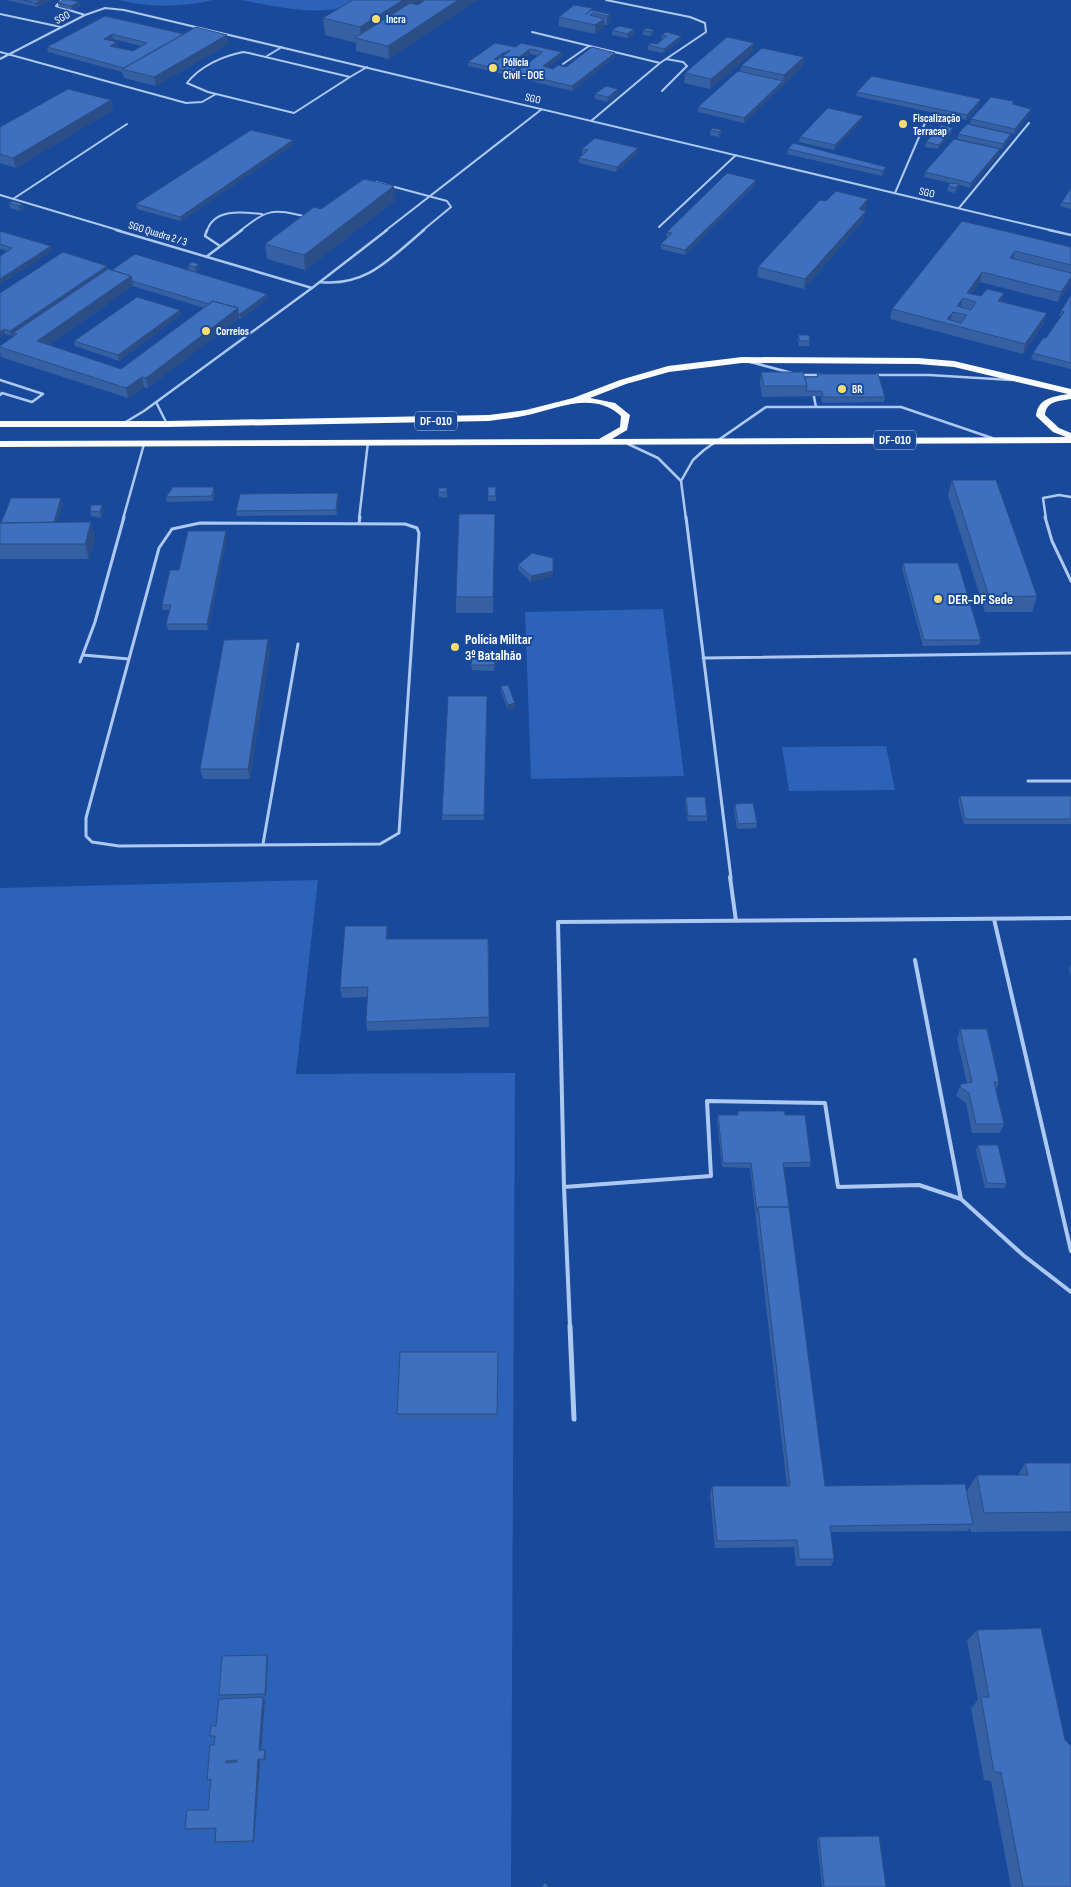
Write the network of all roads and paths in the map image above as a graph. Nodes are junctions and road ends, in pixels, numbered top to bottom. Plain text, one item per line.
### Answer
1 (62, 0) edge
2 (606, 0) edge
3 (0, 14) edge
4 (85, 15) junction
5 (61, 27) junction
6 (532, 32) dead end
7 (589, 46) junction
8 (282, 47) junction
9 (0, 52) edge
10 (9, 54) junction
11 (266, 57) junction
12 (666, 58) junction
13 (0, 59) edge
14 (660, 63) junction
15 (563, 64) edge
16 (367, 67) junction
17 (350, 77) junction
18 (662, 91) dead end
19 (216, 94) junction
20 (542, 109) junction
21 (591, 121) junction
22 (924, 123) dead end
23 (1028, 123) dead end
24 (127, 124) dead end
25 (736, 155) junction
26 (371, 183) edge
27 (895, 193) junction
28 (0, 195) edge
29 (430, 196) junction
30 (13, 199) junction
31 (959, 208) junction
32 (262, 214) junction
33 (308, 217) edge
34 (659, 227) dead end
35 (1071, 235) edge
36 (220, 246) junction
37 (206, 256) junction
38 (320, 282) junction
39 (312, 288) junction
40 (742, 360) junction
41 (810, 375) junction
42 (829, 375) edge
43 (868, 375) edge
44 (0, 380) edge
45 (1021, 380) junction
46 (1071, 394) edge
47 (0, 395) edge
48 (576, 400) junction
49 (156, 402) junction
50 (816, 407) junction
51 (0, 424) edge
52 (123, 424) junction
53 (166, 424) junction
54 (1071, 438) edge
55 (996, 440) junction
56 (602, 441) junction
57 (619, 441) junction
58 (719, 441) junction
59 (368, 442) junction
60 (144, 443) junction
61 (0, 444) edge
62 (681, 481) junction
63 (1071, 497) edge
64 (359, 523) junction
65 (1071, 582) edge
66 (298, 644) dead end
67 (1071, 654) edge
68 (83, 655) junction
69 (703, 658) junction
70 (129, 659) junction
71 (80, 662) dead end
72 (1028, 781) dead end
73 (1071, 781) edge
74 (263, 844) junction
75 (994, 918) junction
76 (1071, 918) edge
77 (736, 921) junction
78 (915, 960) dead end
79 (564, 1186) junction
80 (960, 1199) junction
81 (1071, 1250) edge
82 (1071, 1292) edge
83 (574, 1419) dead end

1 - 4 lane
2 - 12 lane
3 - 5 lane
4 - 5 lane, SGO
4 - 8 lane, SGO
5 - 10 lane, SGO
6 - 7 lane
7 - 14 lane
7 - 15 lane
8 - 11 lane
8 - 16 lane, SGO
9 - 10 lane
10 - 13 lane, SGO
10 - 19 lane
11 - 17 lane
11 - 19 lane
12 - 14 lane
12 - 18 lane
14 - 21 lane
16 - 17 lane
16 - 20 lane, SGO
17 - 19 lane
20 - 21 lane, SGO
20 - 29 lane
21 - 25 lane, SGO
22 - 27 lane
23 - 31 lane
24 - 30 lane
25 - 27 lane, SGO
25 - 34 lane
26 - 29 lane
27 - 31 lane, SGO
28 - 30 lane, SGO Quadra 2 / 3
29 - 38 lane
29 - 38 lane
30 - 37 lane, SGO Quadra 2 / 3
31 - 35 lane, SGO
32 - 33 lane
32 - 36 lane
32 - 36 lane
36 - 37 lane
37 - 39 lane, SGO Quadra 2 / 3
38 - 39 lane
39 - 49 lane
40 - 41 lane
40 - 45 main road, DF-010
40 - 48 main road, DF-010
41 - 42 lane
41 - 50 lane
43 - 45 lane
44 - 47 lane
45 - 46 main road, DF-010
46 - 54 main road
48 - 53 main road, DF-010
48 - 56 main road
49 - 52 lane
49 - 53 lane
50 - 55 lane
50 - 58 lane
51 - 52 main road, DF-010
52 - 53 main road, DF-010
54 - 55 main road, DF-010
55 - 58 main road, DF-010
56 - 57 main road, DF-010
56 - 59 main road, DF-010
57 - 58 main road, DF-010
57 - 62 lane
58 - 62 lane
59 - 60 main road, DF-010
59 - 64 lane
60 - 61 main road, DF-010
60 - 68 lane
62 - 69 lane
63 - 65 lane
64 - 70 lane
64 - 74 lane
66 - 74 lane
67 - 69 lane
68 - 70 lane
68 - 71 lane
69 - 77 lane
70 - 74 lane
72 - 73 lane
75 - 76 lane
75 - 77 lane
75 - 81 lane
77 - 79 lane
78 - 80 lane
79 - 80 lane
79 - 83 lane
80 - 82 lane

